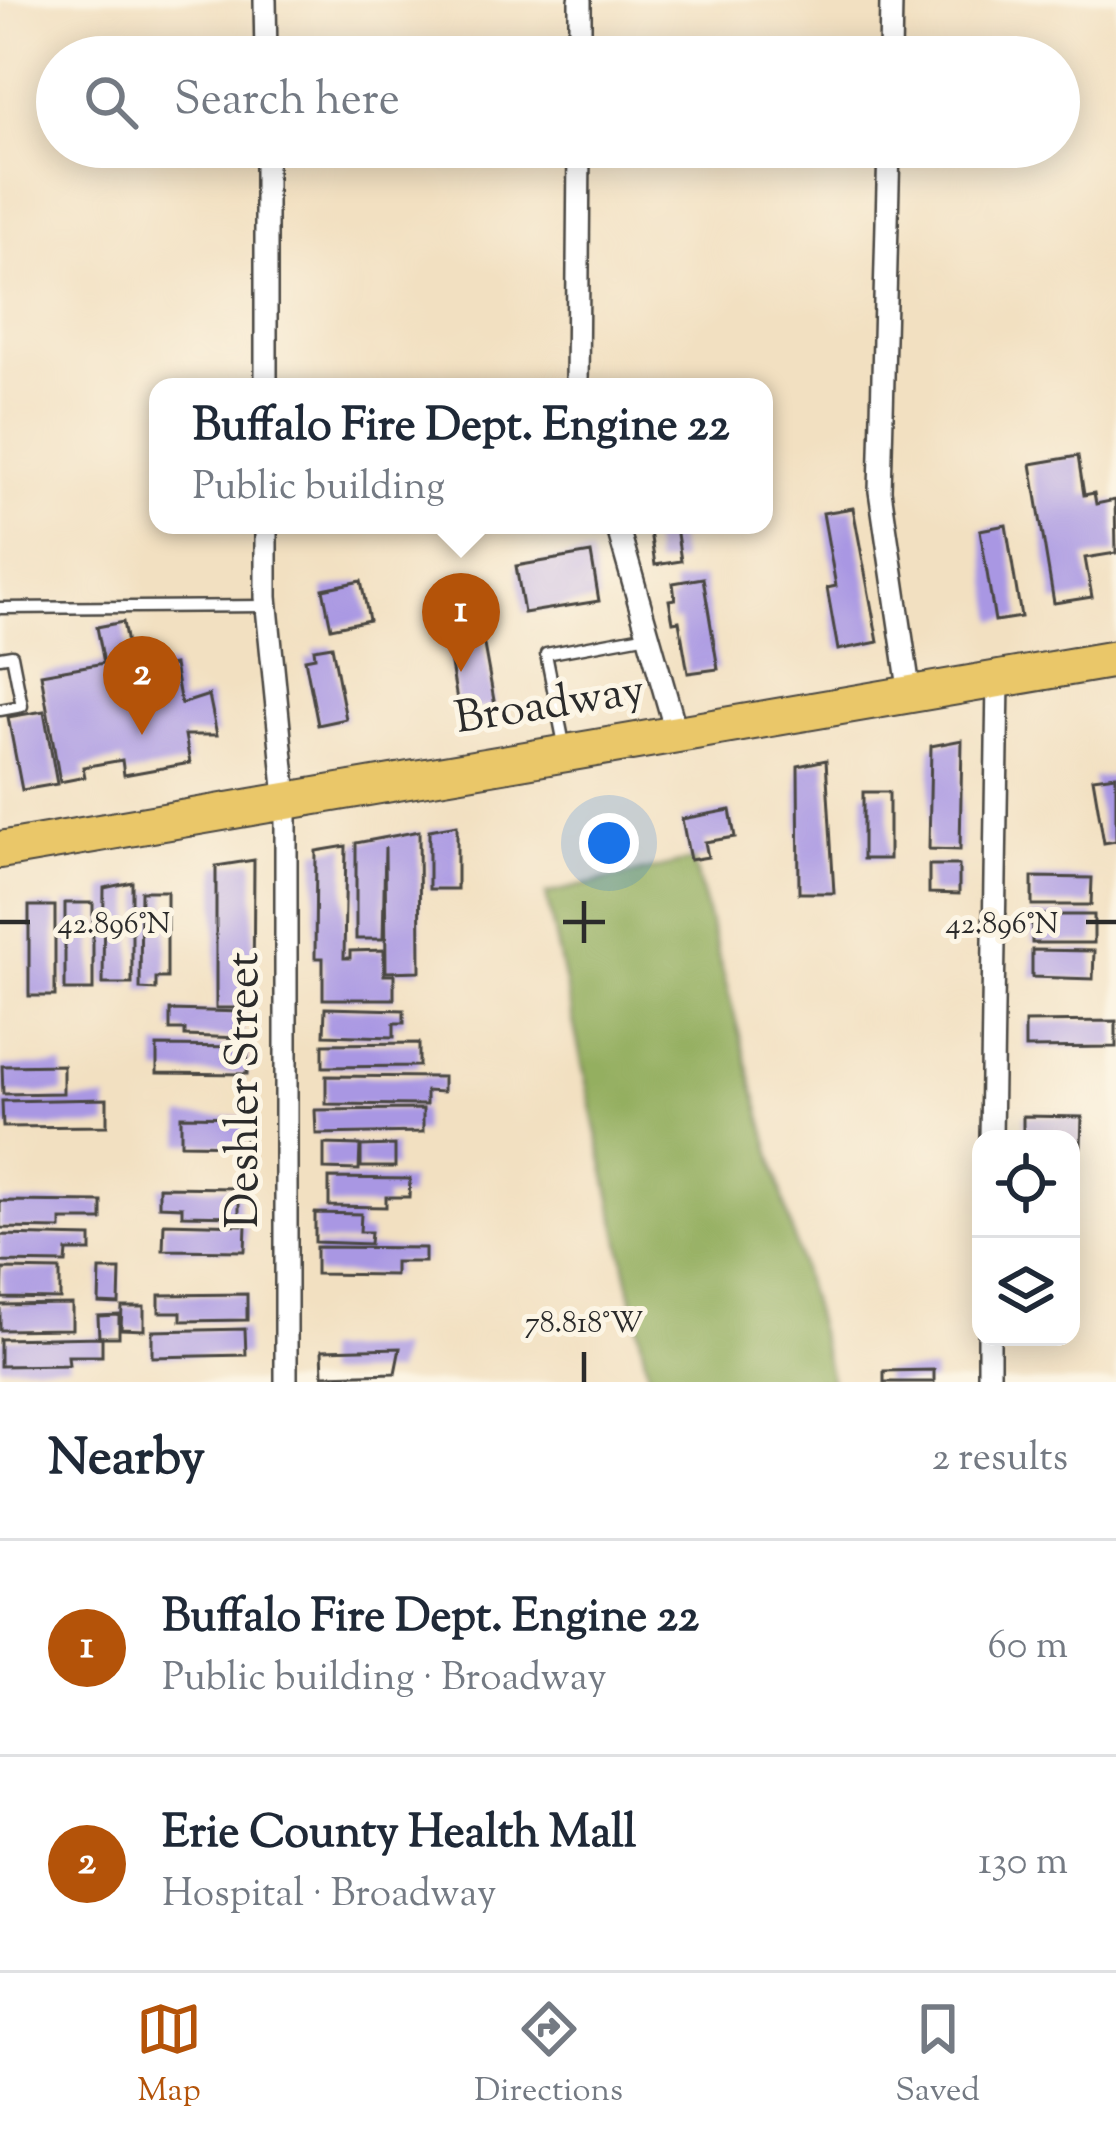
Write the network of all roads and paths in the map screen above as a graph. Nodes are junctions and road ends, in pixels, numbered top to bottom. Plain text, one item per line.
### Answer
1 (266, 0) edge
2 (580, 0) edge
3 (891, 0) edge
4 (266, 36) edge
5 (580, 36) edge
6 (890, 36) edge
7 (266, 168) edge
8 (579, 168) edge
9 (888, 168) edge
10 (266, 378) edge
11 (577, 378) edge
12 (266, 534) edge
13 (619, 534) edge
14 (266, 606) junction
15 (0, 608) edge
16 (648, 634) junction
17 (0, 657) edge
18 (1116, 659) edge
19 (998, 680) junction
20 (910, 694) junction
21 (0, 710) edge
22 (677, 735) junction
23 (565, 754) junction
24 (286, 798) junction
25 (1, 844) edge
26 (991, 1130) edge
27 (989, 1346) edge
28 (286, 1382) edge
29 (989, 1382) edge

1 - 4 street
2 - 5 street
3 - 6 street
7 - 10 street
8 - 11 street
9 - 20 street
12 - 14 street, Deshler Street
13 - 16 street
14 - 15 lane
14 - 24 street, Deshler Street
16 - 22 street
16 - 23 lane
17 - 21 lane
18 - 19 main road, Broadway
19 - 20 main road, Broadway
19 - 26 street
20 - 22 main road, Broadway
22 - 23 main road, Broadway
23 - 24 main road, Broadway
24 - 25 main road, Broadway
24 - 28 street, Deshler Street
27 - 29 street

